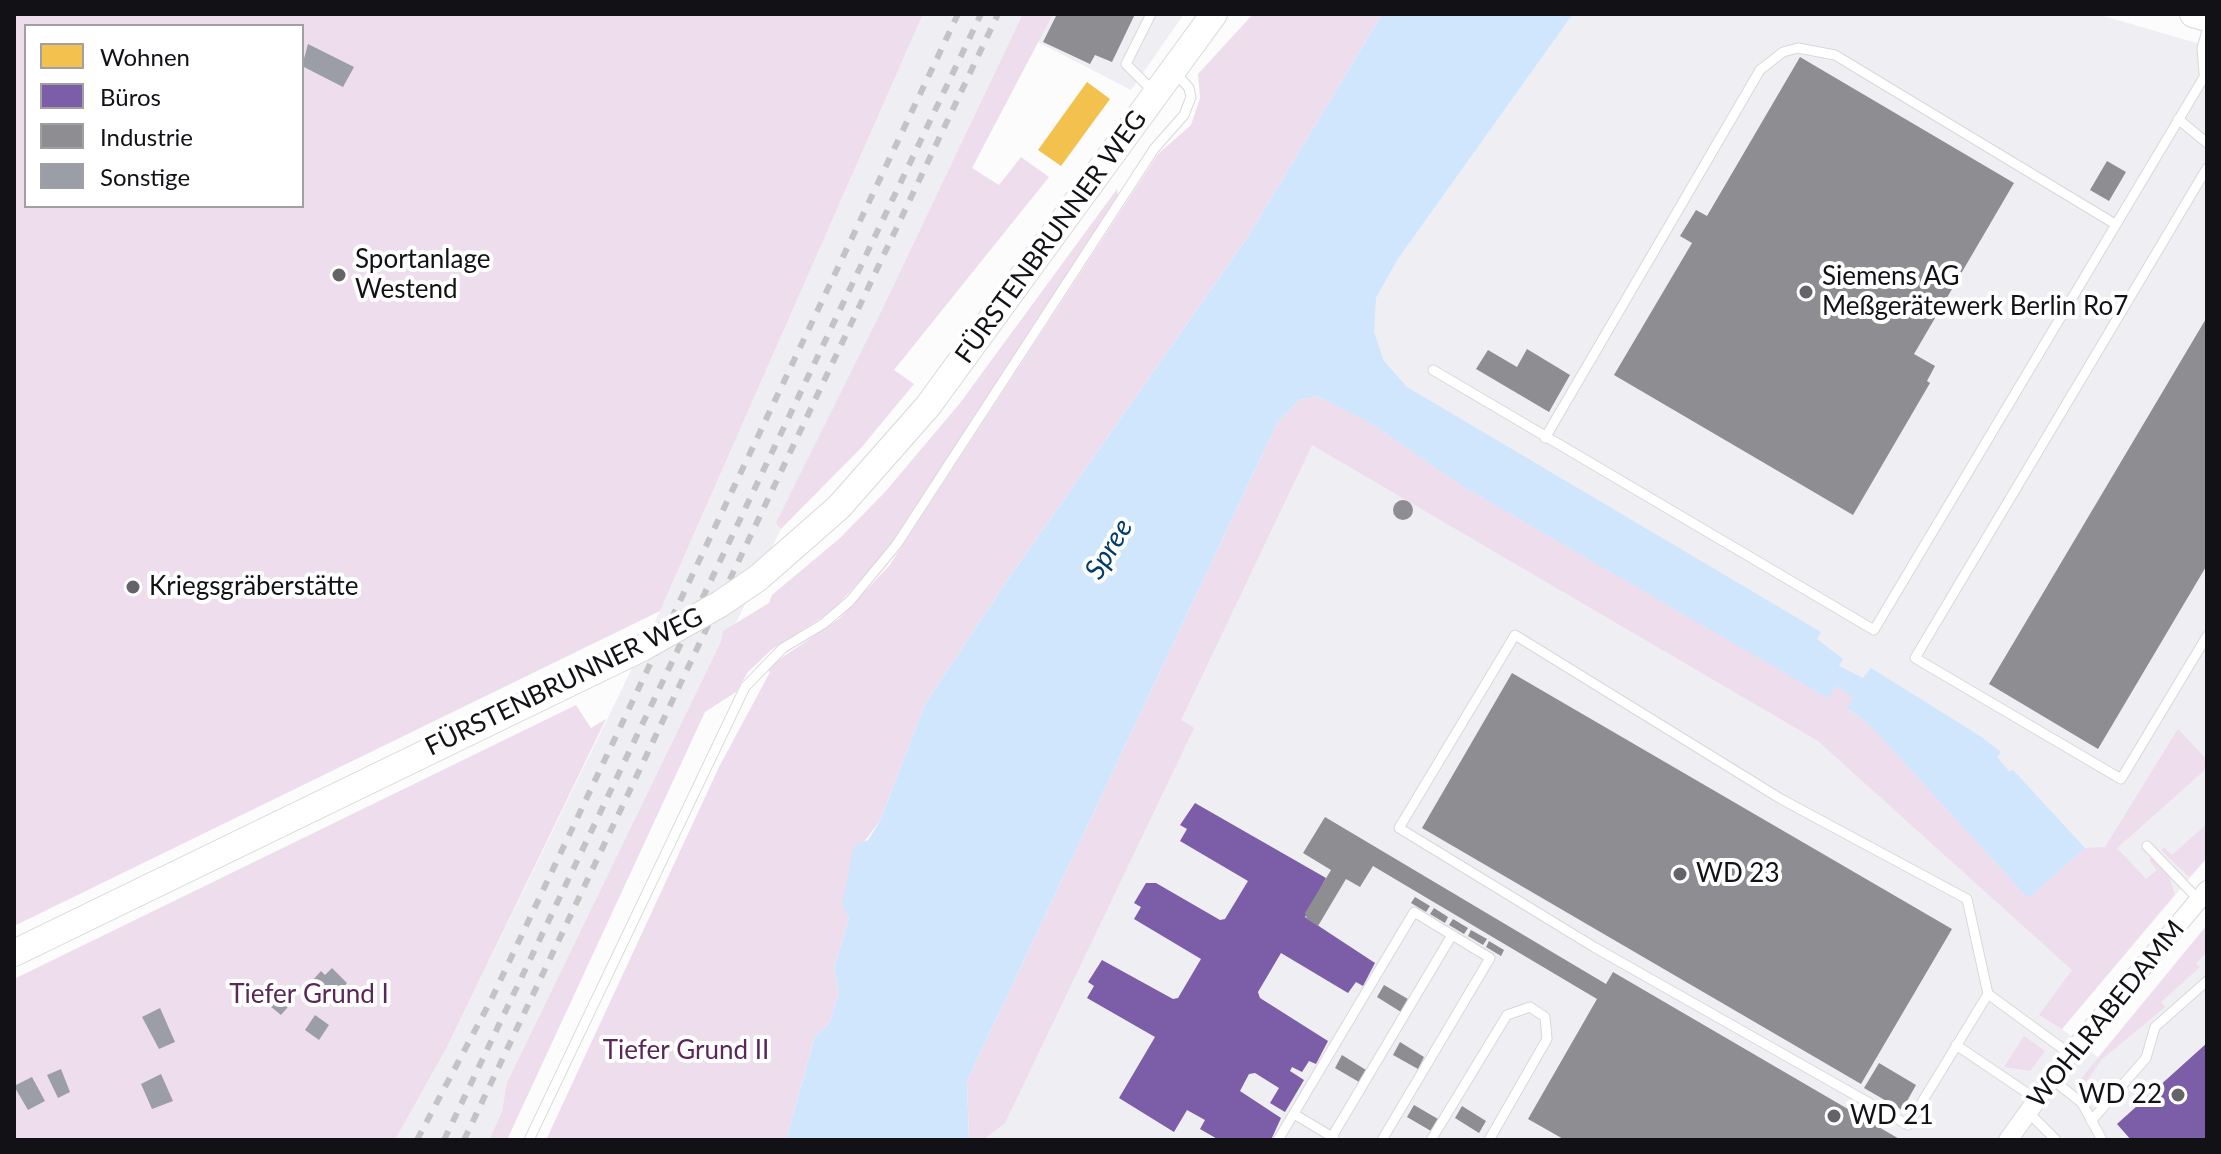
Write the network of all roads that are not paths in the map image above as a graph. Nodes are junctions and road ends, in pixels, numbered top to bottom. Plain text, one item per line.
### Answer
1 (1151, 14) edge
2 (1214, 14) edge
3 (2193, 14) edge
4 (2207, 18) edge
5 (2207, 31) edge
6 (1173, 69) junction
7 (2206, 73) edge
8 (1156, 93) junction
9 (2178, 119) junction
10 (2207, 143) edge
11 (2207, 168) edge
12 (2115, 224) junction
13 (1433, 370) dead end
14 (1545, 438) junction
15 (2207, 636) edge
16 (2147, 846) dead end
17 (2203, 894) edge
18 (1452, 935) junction
19 (14, 953) edge
20 (2207, 981) edge
21 (1988, 994) junction
22 (1956, 1045) junction
23 (2070, 1054) junction
24 (2052, 1079) junction
25 (2032, 1105) junction
26 (1294, 1114) junction
27 (2091, 1121) junction
28 (1333, 1139) edge
29 (1490, 1139) edge
30 (529, 1140) edge
31 (1278, 1140) edge
32 (1382, 1140) edge
33 (1431, 1140) edge
34 (2008, 1140) edge
35 (2056, 1140) edge
36 (2102, 1140) edge

1 - 8 lane
2 - 6 main road, FÜRSTENBRUNNER WEG
3 - 4 main road
5 - 7 lane
6 - 8 main road, FÜRSTENBRUNNER WEG
6 - 30 lane
7 - 9 lane
8 - 19 main road, FÜRSTENBRUNNER WEG, bridge
9 - 10 lane
9 - 12 lane
11 - 15 lane
12 - 14 lane
12 - 14 lane
13 - 14 lane
16 - 17 lane
17 - 23 street, WOHLRABEDAMM
18 - 26 lane
18 - 28 lane
18 - 32 lane
20 - 27 lane
21 - 22 lane
21 - 22 lane
21 - 23 lane
22 - 25 lane
23 - 24 street, WOHLRABEDAMM
24 - 25 street, WOHLRABEDAMM
24 - 27 lane
25 - 34 street, WOHLRABEDAMM
25 - 35 lane
26 - 28 lane
26 - 31 lane
27 - 36 lane
29 - 33 lane

